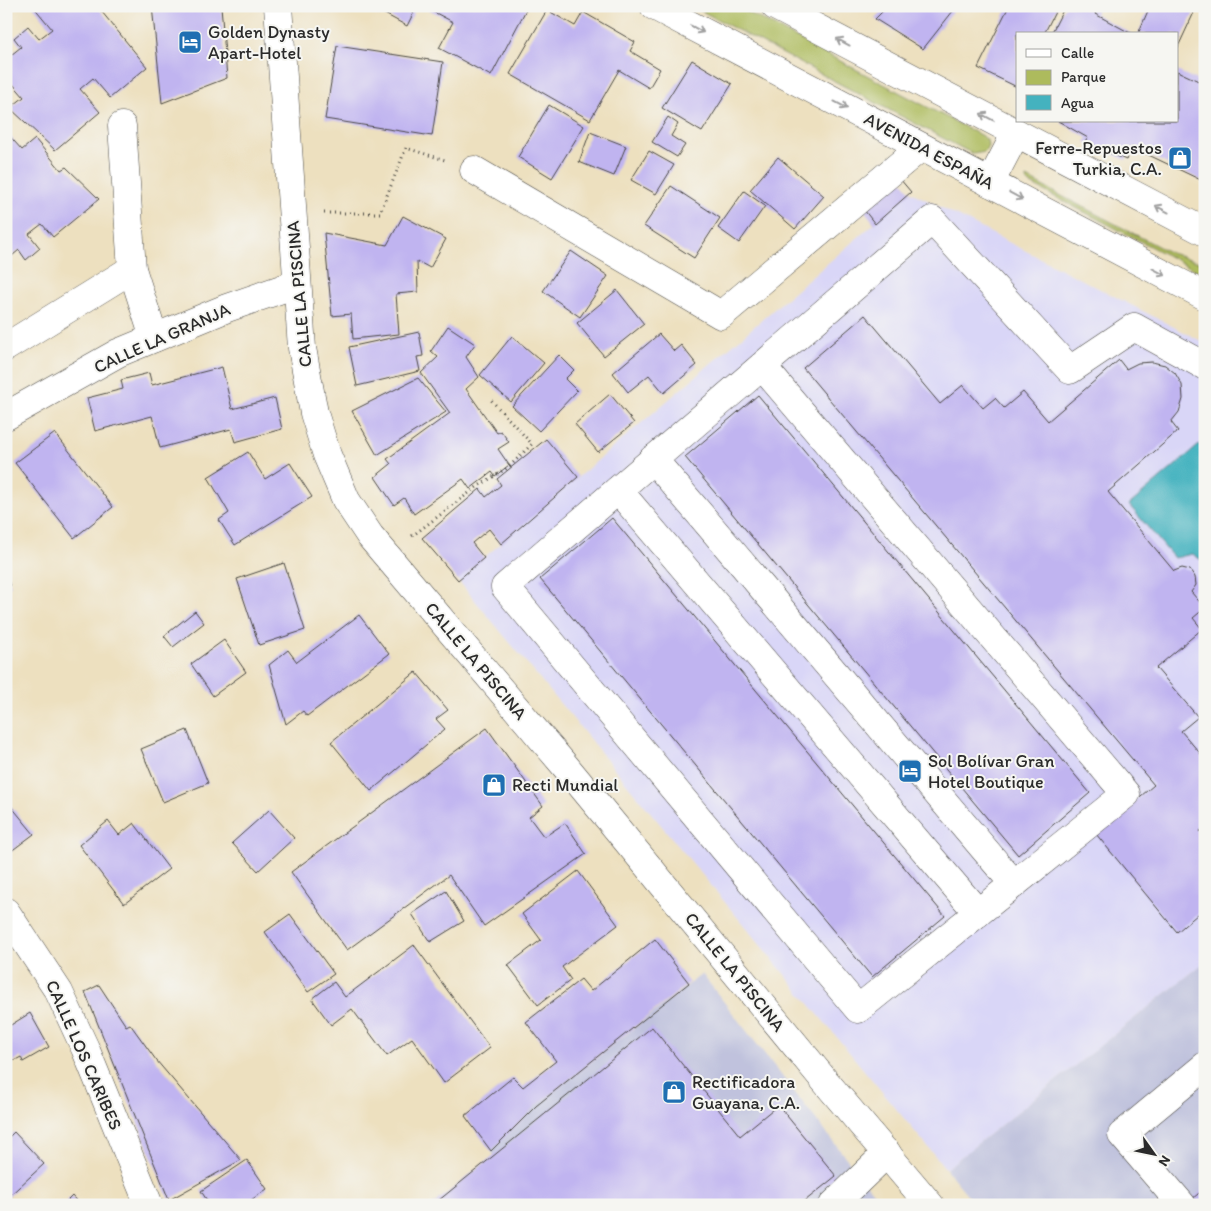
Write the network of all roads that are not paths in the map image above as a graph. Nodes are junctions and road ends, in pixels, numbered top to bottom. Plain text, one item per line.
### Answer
1 (278, 6) edge
2 (654, 6) edge
3 (775, 6) edge
4 (122, 126) dead end
5 (1016, 133) junction
6 (921, 147) junction
7 (474, 170) road end
8 (990, 183) junction
9 (1205, 232) edge
10 (132, 268) junction
11 (296, 284) junction
12 (1205, 296) edge
13 (154, 338) junction
14 (6, 347) edge
15 (762, 366) junction
16 (1205, 366) edge
17 (6, 416) edge
18 (653, 459) junction
19 (618, 490) junction
20 (1014, 884) junction
21 (6, 912) edge
22 (978, 913) junction
23 (1205, 1066) edge
24 (887, 1153) junction
25 (149, 1205) edge
26 (833, 1205) edge
27 (930, 1205) edge
28 (1182, 1205) edge

1 - 11 street, CALLE LA PISCINA
2 -> 6 street, AVENIDA ESPAÑA
5 -> 3 street
4 - 10 street
5 - 8 street
9 -> 5 street
6 - 7 street
6 - 8 street, AVENIDA ESPAÑA
8 -> 12 street, AVENIDA ESPAÑA
10 - 13 street
10 - 14 street
11 - 13 street, CALLE LA GRANJA
11 - 24 street, CALLE LA PISCINA
13 - 17 street, CALLE LA GRANJA
15 - 16 street
15 - 18 street
15 - 20 street
18 - 19 street
18 - 20 street
19 - 22 street
19 - 22 street
20 - 22 street
21 - 25 street, CALLE LOS CARIBES
23 - 28 street
24 - 26 street
24 - 27 street, CALLE LA PISCINA

